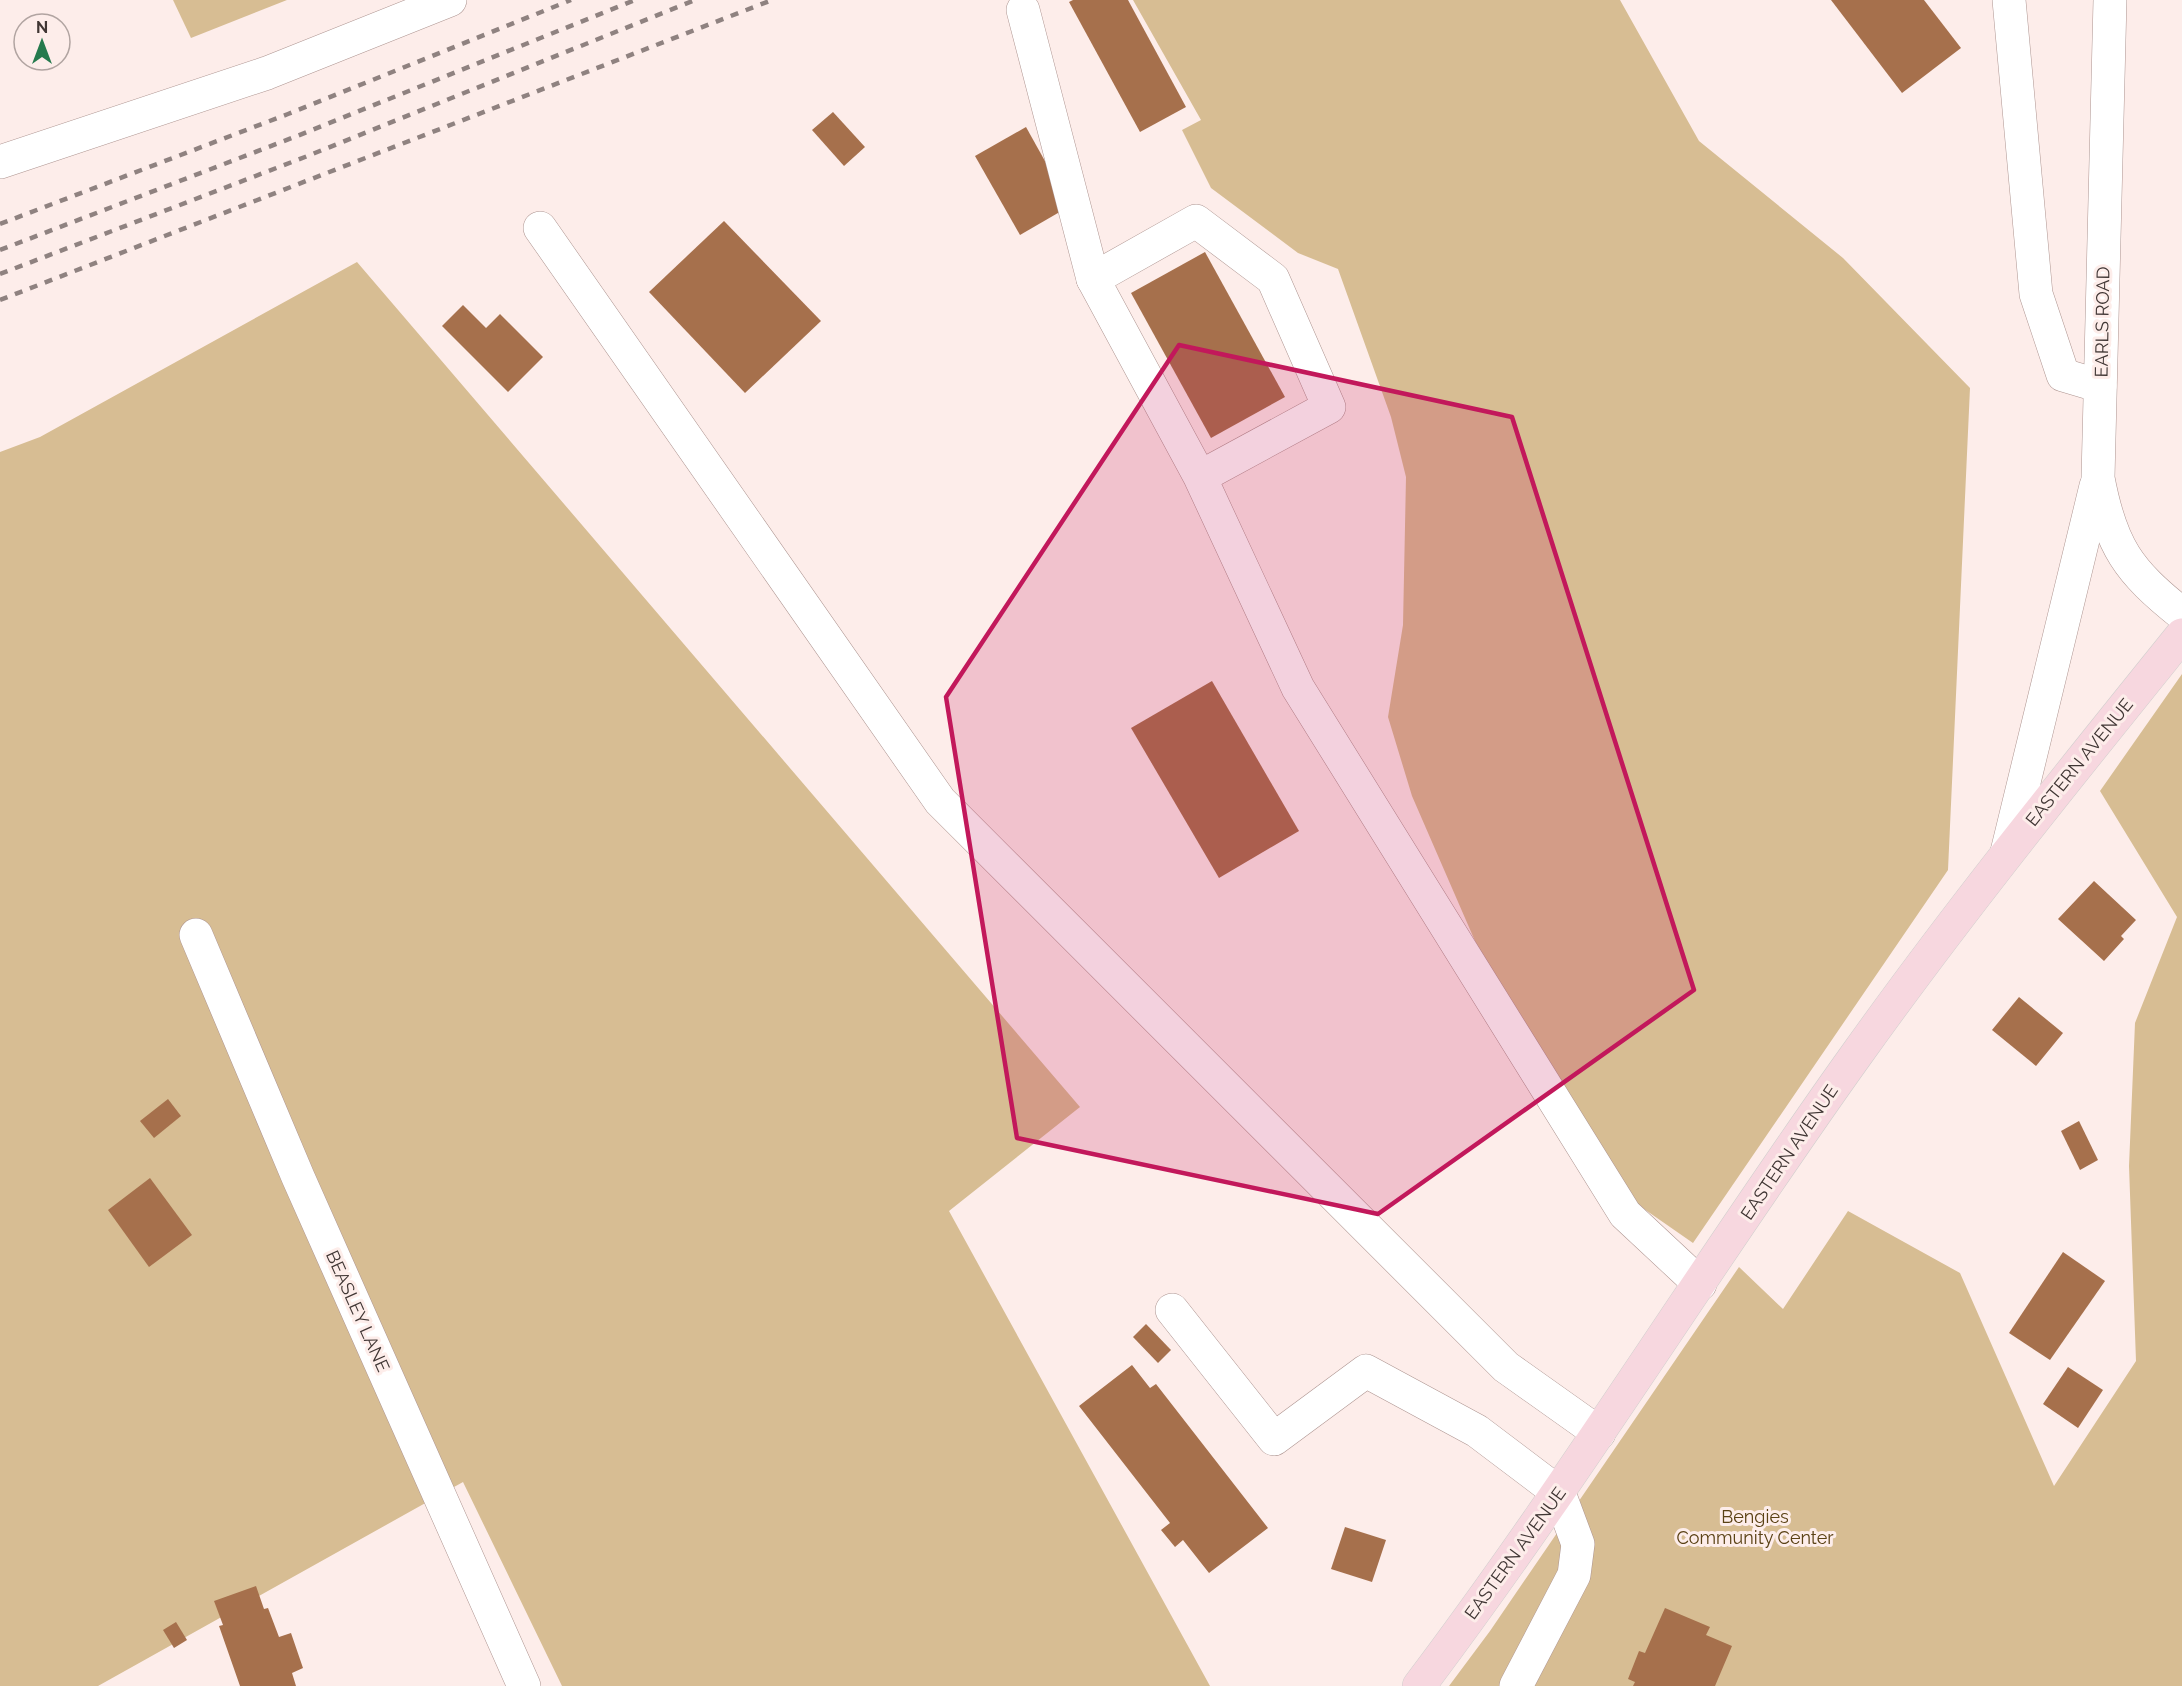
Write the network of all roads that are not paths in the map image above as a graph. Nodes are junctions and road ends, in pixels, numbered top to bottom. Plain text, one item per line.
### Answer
1 (450, 0) edge
2 (2009, 0) edge
3 (2110, 0) edge
4 (1023, 10) dead end
5 (0, 162) edge
6 (540, 228) dead end
7 (1093, 279) junction
8 (2100, 386) junction
9 (1200, 477) junction
10 (2098, 478) junction
11 (2182, 614) edge
12 (2182, 635) edge
13 (2007, 852) junction
14 (196, 935) dead end
15 (1700, 1284) junction
16 (1172, 1310) dead end
17 (1599, 1433) junction
18 (1558, 1493) junction
19 (1431, 1683) edge
20 (524, 1686) edge
21 (1516, 1686) edge

1 - 5 street
2 - 8 street
3 - 8 street, EARLS ROAD
4 - 7 street
6 - 17 street
7 - 9 street
7 - 9 street
8 - 10 street, EARLS ROAD
9 - 15 street
10 - 11 street, EARLS ROAD
10 - 13 street
12 - 13 main road, EASTERN AVENUE
13 - 15 main road, EASTERN AVENUE
14 - 20 street, BEASLEY LANE
15 - 17 main road, EASTERN AVENUE
16 - 18 street
17 - 18 main road, EASTERN AVENUE
18 - 19 main road, EASTERN AVENUE
18 - 21 street

